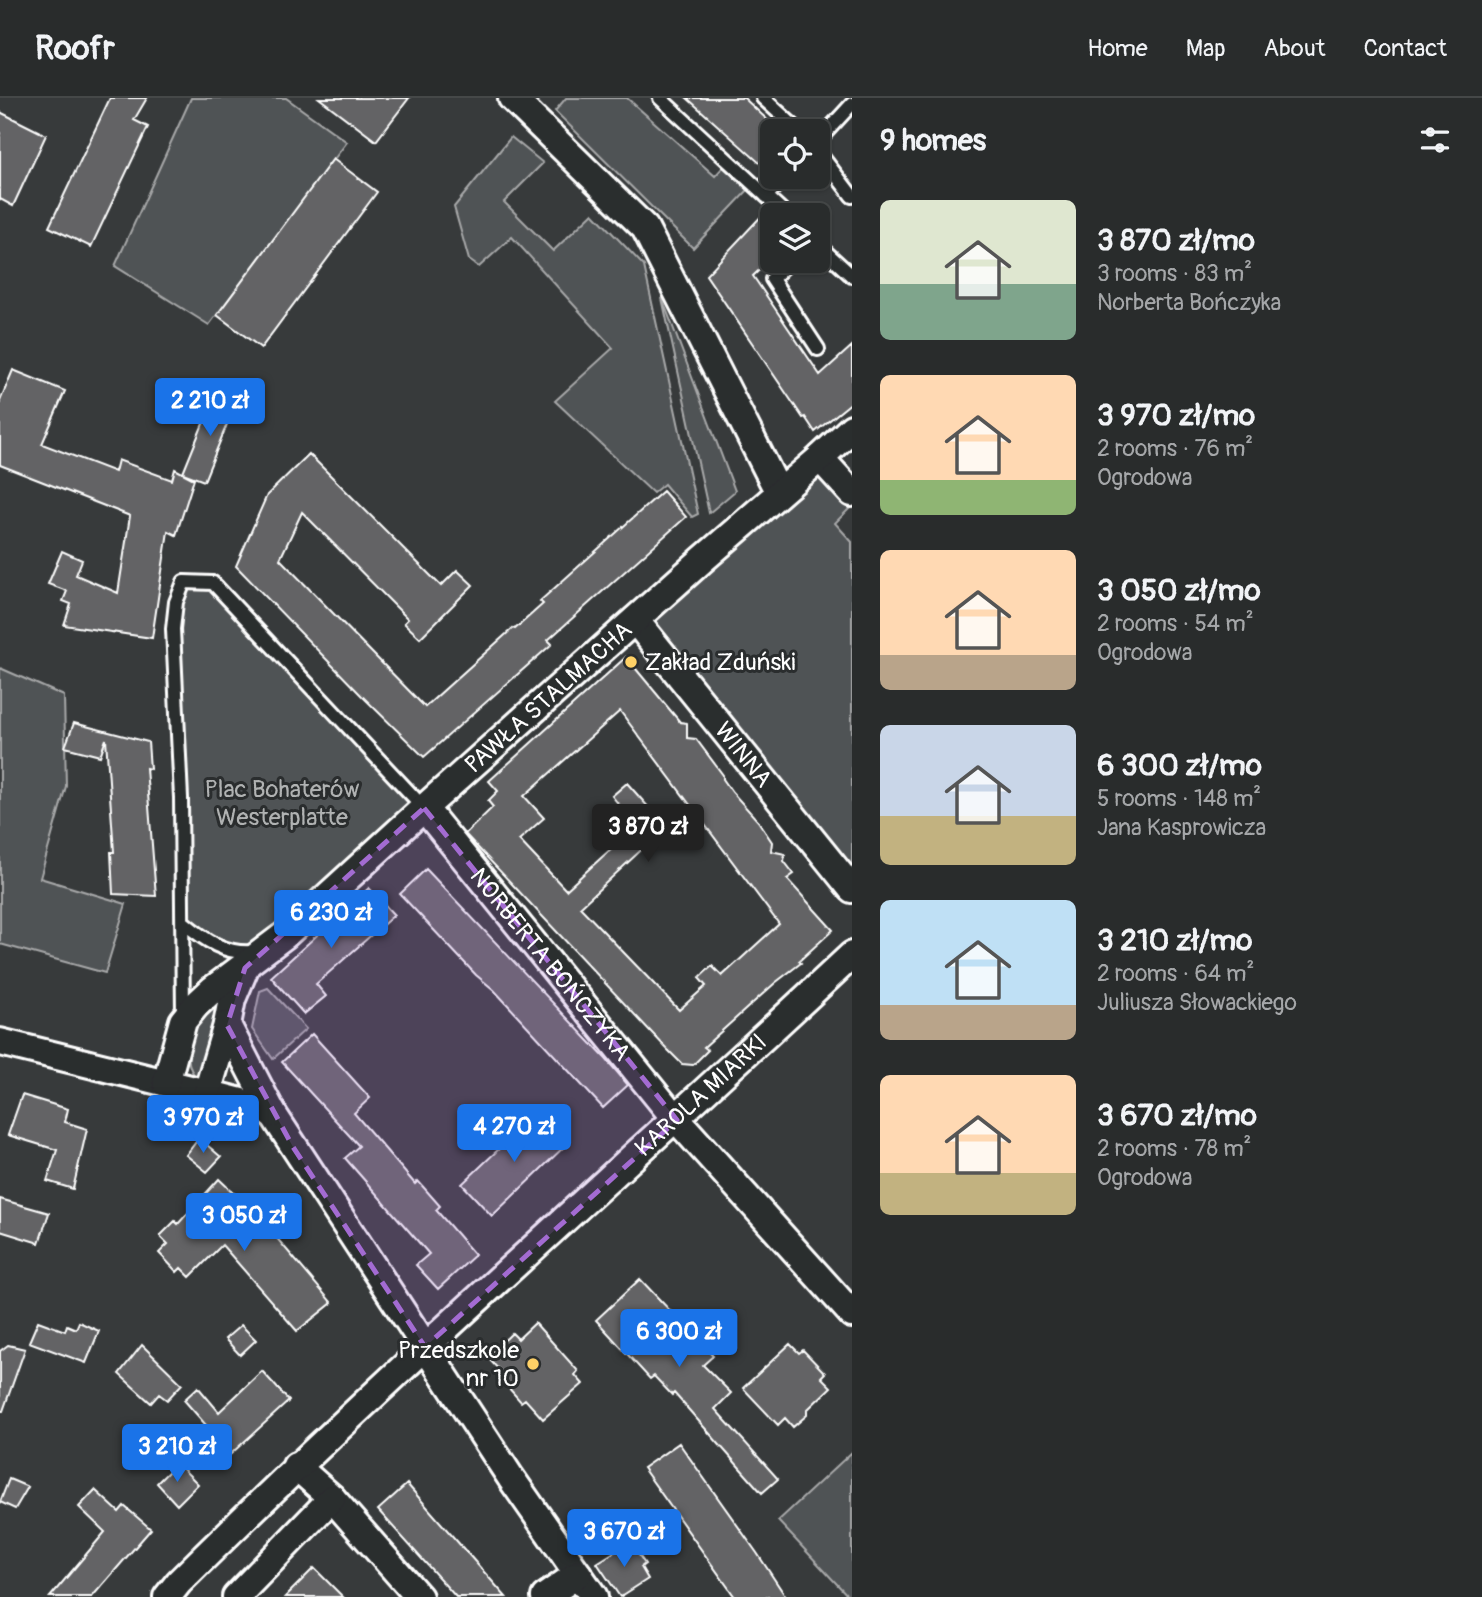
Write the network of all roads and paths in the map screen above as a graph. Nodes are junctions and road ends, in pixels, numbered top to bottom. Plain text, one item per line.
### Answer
1 (660, 98) edge
2 (763, 98) edge
3 (520, 101) edge
4 (852, 104) edge
5 (786, 119) edge
6 (830, 128) edge
7 (830, 167) edge
8 (773, 189) edge
9 (766, 196) junction
10 (852, 196) edge
11 (773, 203) edge
12 (830, 256) edge
13 (778, 273) edge
14 (852, 276) edge
15 (818, 349) dead end
16 (852, 428) edge
17 (820, 458) junction
18 (779, 493) junction
19 (852, 493) edge
20 (635, 620) junction
21 (424, 808) junction
22 (852, 889) edge
23 (184, 922) junction
24 (267, 950) junction
25 (852, 956) edge
26 (245, 968) junction
27 (183, 1021) junction
28 (228, 1025) junction
29 (1, 1045) edge
30 (166, 1083) junction
31 (206, 1093) junction
32 (273, 1114) junction
33 (677, 1119) junction
34 (852, 1314) edge
35 (425, 1347) junction
36 (296, 1466) junction
37 (331, 1499) junction
38 (578, 1574) junction
39 (167, 1597) edge
40 (236, 1597) edge
41 (419, 1597) edge
42 (545, 1597) edge
43 (594, 1597) edge

1 - 9 lane
2 - 5 lane
3 - 18 street
4 - 6 lane
7 - 10 lane
8 - 9 lane
9 - 11 lane
12 - 14 lane
13 - 15 lane
16 - 17 street, PAWŁA STALMACHA
17 - 18 street, PAWŁA STALMACHA
17 - 19 street
18 - 20 street, PAWŁA STALMACHA
20 - 21 street, PAWŁA STALMACHA
20 - 22 street, WINNA
21 - 23 lane
21 - 24 street, PAWŁA STALMACHA
21 - 33 street, NORBERTA BOŃCZYKA
23 - 24 lane
23 - 27 lane
24 - 26 street, PAWŁA STALMACHA
25 - 33 street, KAROLA MIARKI
26 - 27 street, PAWŁA STALMACHA
26 - 28 street, PAWŁA STALMACHA
27 - 30 street, PAWŁA STALMACHA
28 - 31 street, PAWŁA STALMACHA
28 - 32 street
29 - 30 street
30 - 31 street
31 - 32 street
32 - 35 street
33 - 34 street, NORBERTA BOŃCZYKA
33 - 35 street, KAROLA MIARKI
35 - 36 street, KAROLA MIARKI
35 - 38 street
36 - 37 street
36 - 39 street, KAROLA MIARKI
37 - 40 street
37 - 41 street
38 - 42 street
38 - 43 street

